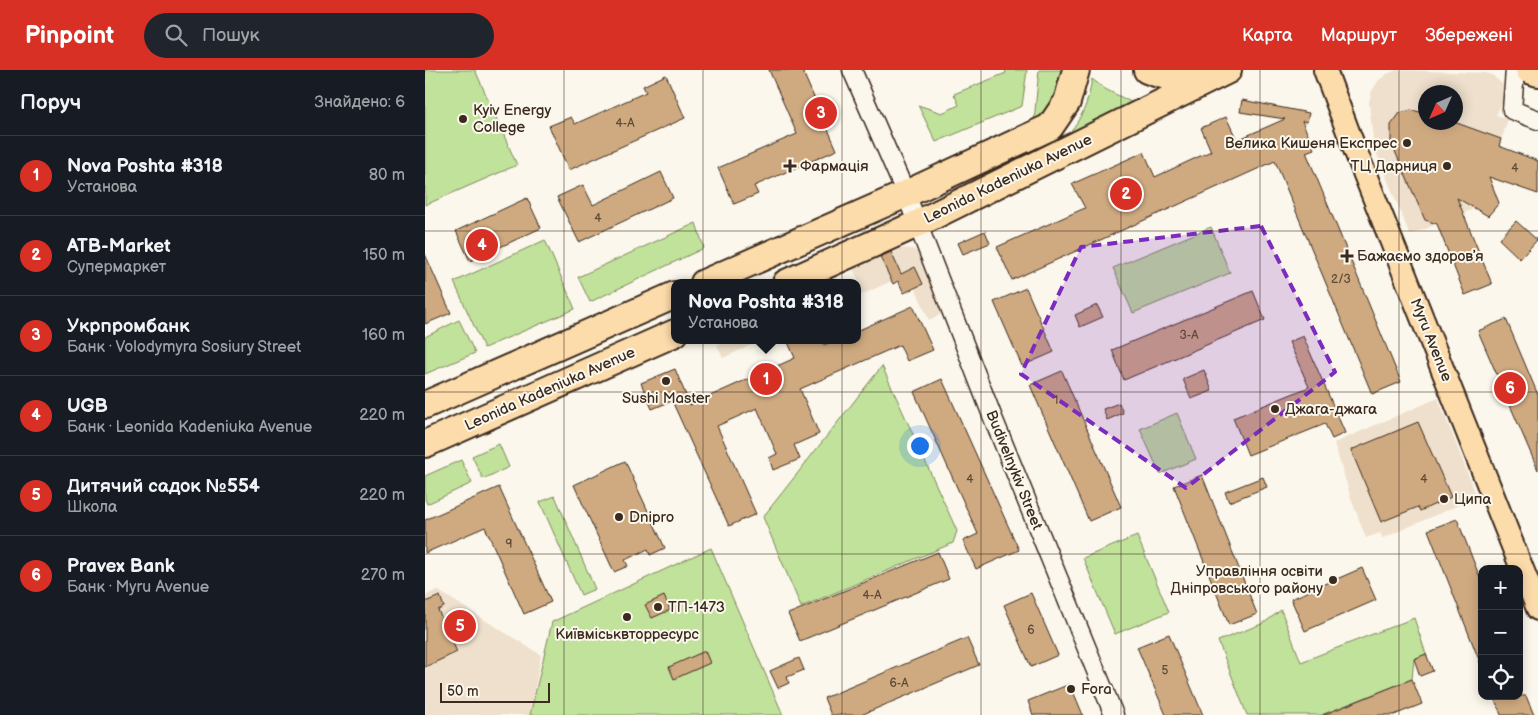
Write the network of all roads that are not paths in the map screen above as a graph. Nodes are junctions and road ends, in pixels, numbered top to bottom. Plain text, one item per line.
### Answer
1 (851, 70) edge
2 (1076, 70) edge
3 (1147, 70) edge
4 (1227, 70) edge
5 (1325, 70) edge
6 (1515, 70) edge
7 (1529, 70) edge
8 (1538, 73) edge
9 (1538, 120) edge
10 (906, 194) junction
11 (917, 224) junction
12 (713, 279) edge
13 (795, 279) edge
14 (671, 298) edge
15 (671, 335) edge
16 (425, 405) edge
17 (425, 444) edge
18 (1538, 609) edge
19 (1114, 715) edge

1 - 10 street, Budivelnykiv Street
2 - 10 highway, Leonida Kadeniuka Avenue
3 - 4 highway
4 - 11 highway, Leonida Kadeniuka Avenue
5 - 18 main road, Myru Avenue
6 - 9 street
7 - 8 highway
10 - 11 street, Budivelnykiv Street
10 - 12 highway, Leonida Kadeniuka Avenue
11 - 13 highway, Leonida Kadeniuka Avenue
11 - 19 street, Budivelnykiv Street
14 - 16 highway
15 - 17 highway, Leonida Kadeniuka Avenue

